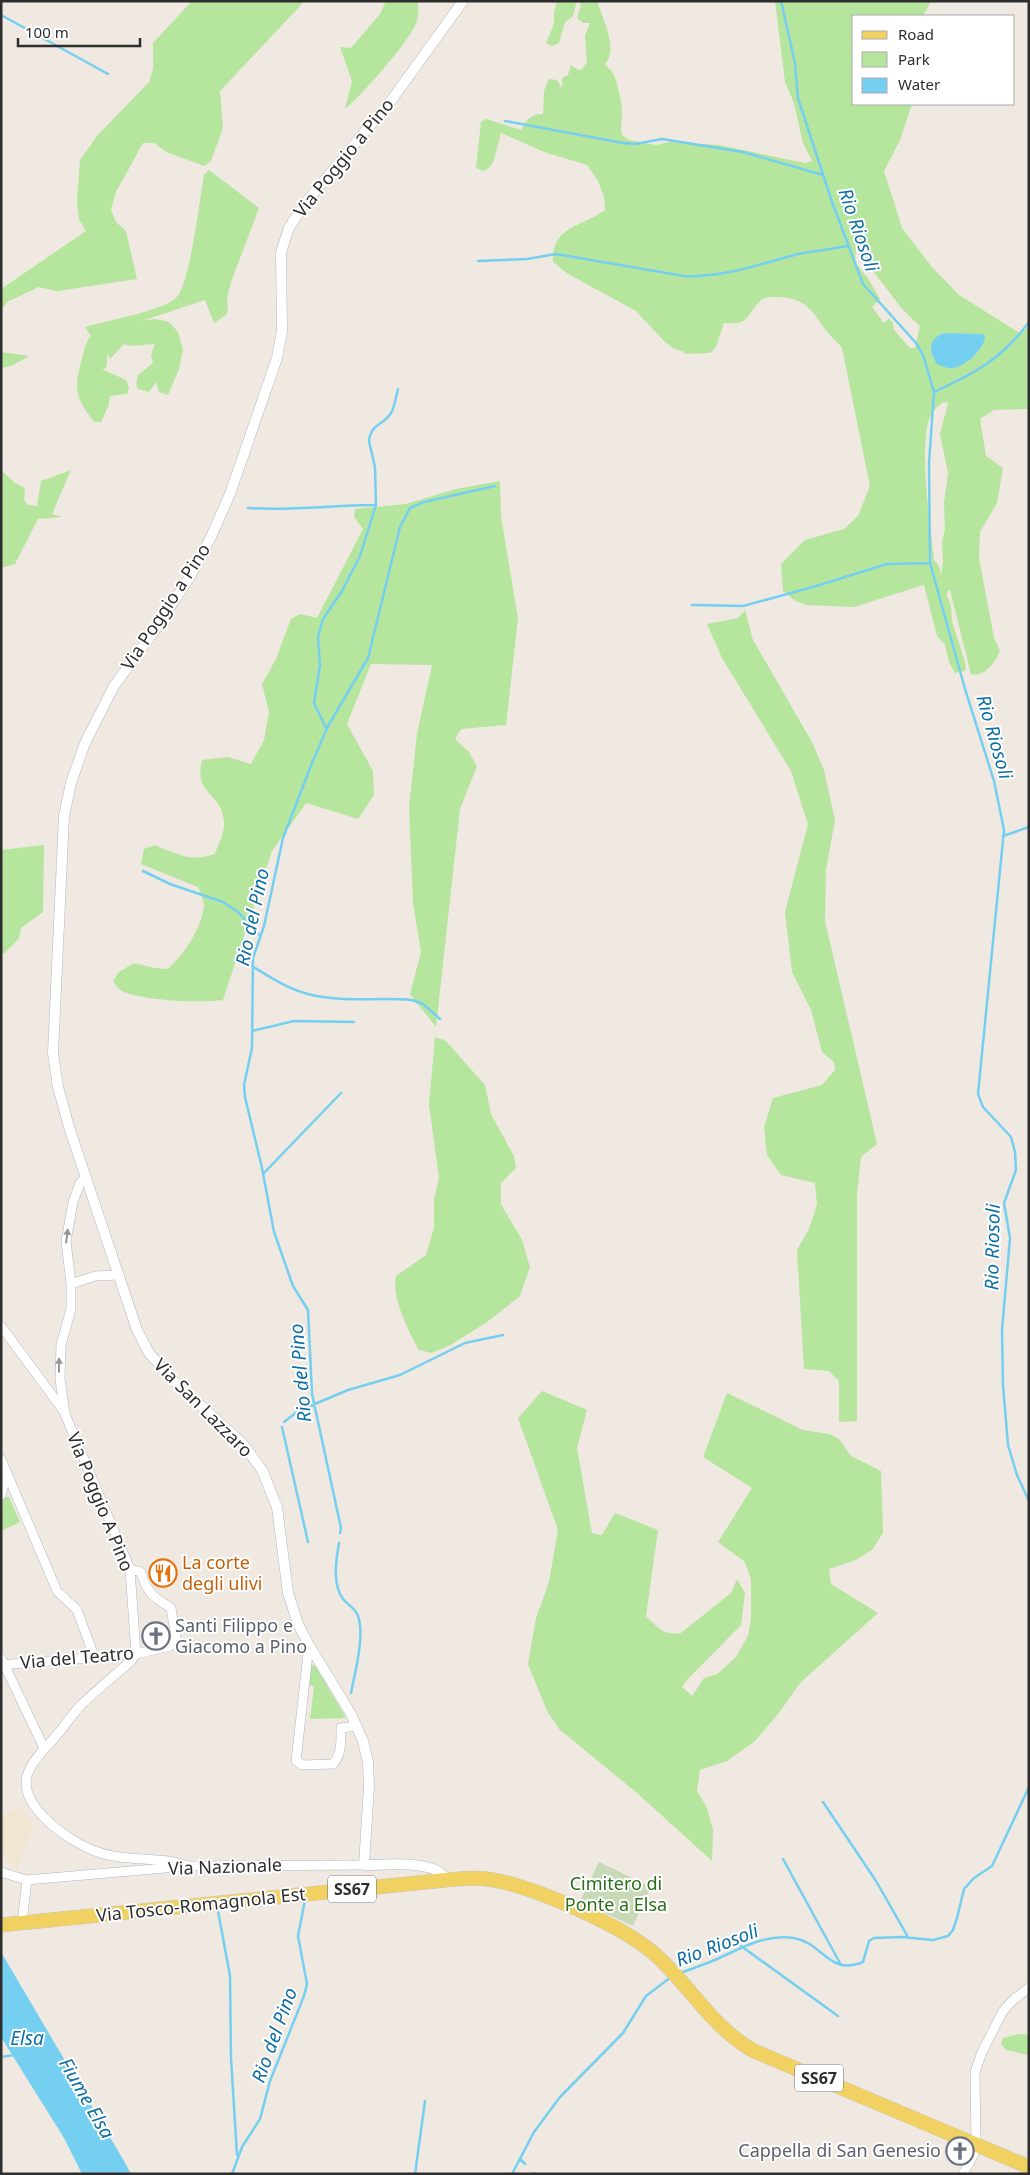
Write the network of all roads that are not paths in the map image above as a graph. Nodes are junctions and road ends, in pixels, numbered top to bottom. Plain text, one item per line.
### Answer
1 (463, 1) edge
2 (85, 1178) junction
3 (118, 1275) junction
4 (72, 1284) junction
5 (1, 1326) edge
6 (65, 1414) junction
7 (1, 1459) edge
8 (7, 1473) junction
9 (1, 1495) edge
10 (130, 1570) junction
11 (309, 1645) junction
12 (136, 1654) junction
13 (94, 1656) junction
14 (2, 1662) edge
15 (357, 1726) junction
16 (44, 1748) junction
17 (364, 1865) junction
18 (188, 1866) junction
19 (1, 1872) edge
20 (27, 1880) junction
21 (446, 1880) junction
22 (12, 1924) edge
23 (1029, 1988) edge
24 (976, 2144) junction
25 (1029, 2167) edge
26 (962, 2174) edge

1 - 2 street, Via Poggio a Pino
2 - 3 street, Via San Lazzaro
4 -> 2 street, Via Poggio A Pino
3 - 4 street
3 - 11 street, Via San Lazzaro
6 -> 4 street, Via Poggio A Pino
5 - 6 street
6 - 10 street, Via Poggio A Pino
7 - 8 street
8 - 9 street
8 - 13 street
10 - 12 street, Via Poggio A Pino
10 - 12 street, Via del Teatro
11 - 15 street, Via San Lazzaro
11 - 15 street
12 - 13 street, Via del Teatro
12 - 16 street
13 - 14 street, Via del Teatro
14 - 16 street
15 - 17 street, Via San Lazzaro
16 - 18 street
17 - 18 street, Via Nazionale
17 - 21 street, Via Nazionale
18 - 20 street, Via Nazionale
19 - 20 street, Via Nazionale
20 - 22 street
21 - 22 main road, Via Tosco-Romagnola Est / SS67
21 - 24 main road, Via Tosco-Romagnola Est / SS67
23 - 24 street
24 - 25 main road, Via Tosco-Romagnola Est / SS67
24 - 26 street

